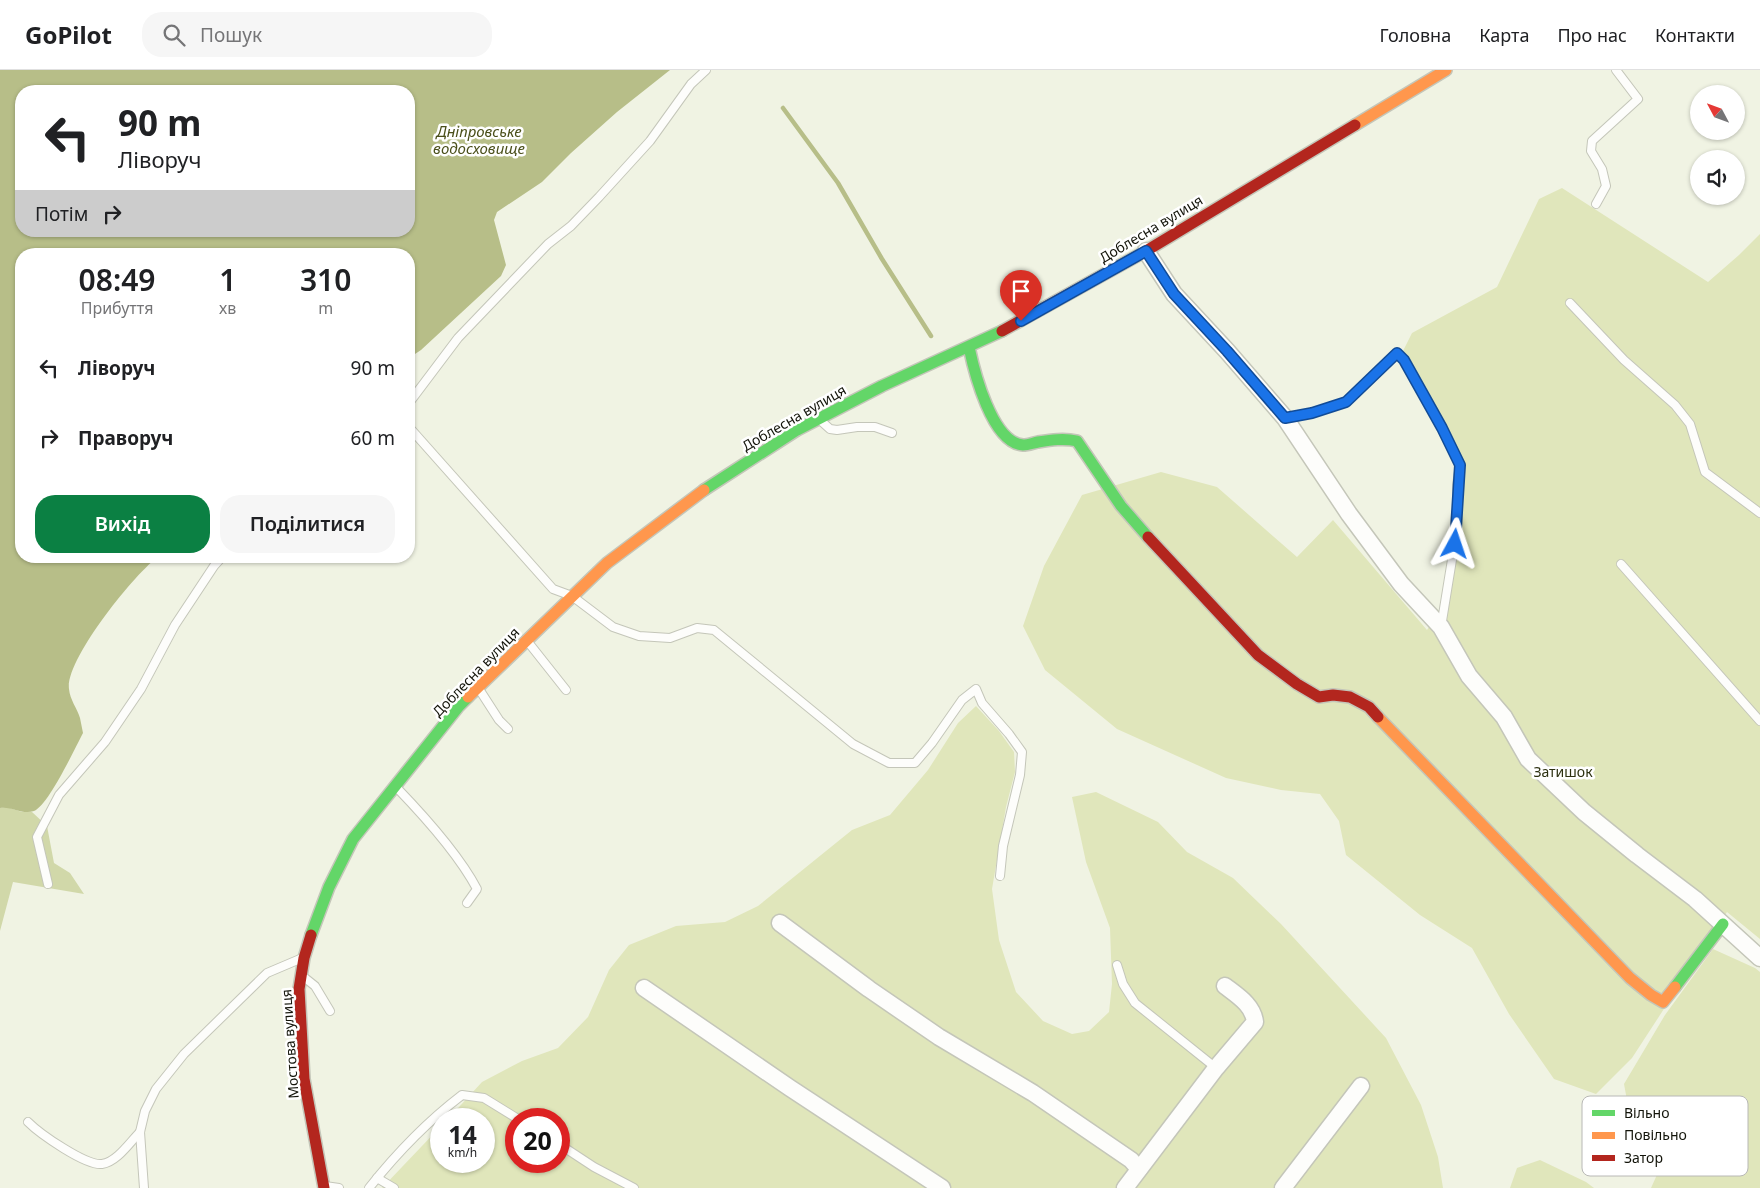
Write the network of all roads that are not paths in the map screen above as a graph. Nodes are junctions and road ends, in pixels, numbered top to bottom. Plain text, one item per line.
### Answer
1 (706, 70) edge
2 (1446, 70) edge
3 (1616, 70) edge
4 (1596, 204) dead end
5 (1146, 251) junction
6 (1570, 303) dead end
7 (969, 347) junction
8 (415, 395) edge
9 (1285, 418) junction
10 (818, 419) junction
11 (892, 433) dead end
12 (415, 434) edge
13 (1760, 513) edge
14 (217, 563) edge
15 (1621, 564) dead end
16 (572, 596) junction
17 (1441, 627) junction
18 (527, 640) junction
19 (478, 687) junction
20 (566, 690) dead end
21 (1760, 721) edge
22 (508, 729) dead end
23 (395, 786) junction
24 (1000, 876) dead end
25 (48, 884) dead end
26 (467, 903) dead end
27 (780, 922) dead end
28 (1723, 924) junction
29 (304, 958) junction
30 (1760, 958) edge
31 (1117, 965) dead end
32 (302, 975) junction
33 (1225, 986) dead end
34 (644, 988) dead end
35 (330, 1011) dead end
36 (1216, 1068) junction
37 (1361, 1086) dead end
38 (505, 1111) edge
39 (28, 1122) dead end
40 (140, 1132) junction
41 (570, 1151) edge
42 (1139, 1169) junction
43 (377, 1178) junction
44 (324, 1187) edge
45 (144, 1188) edge
46 (339, 1188) edge
47 (369, 1188) edge
48 (394, 1188) edge
49 (634, 1188) edge
50 (942, 1188) edge
51 (1125, 1188) edge
52 (1284, 1188) edge

1 - 8 lane
2 - 5 street, Доблесна вулиця
3 - 4 lane
5 - 7 street, Доблесна вулиця
5 - 9 street
6 - 13 lane
7 - 10 street, Доблесна вулиця
7 - 28 street
9 - 17 street
9 - 17 lane
10 - 11 lane
10 - 16 street, Доблесна вулиця
12 - 16 lane
14 - 25 lane
15 - 21 lane
16 - 18 street, Доблесна вулиця
16 - 24 lane
17 - 28 street
18 - 19 street, Доблесна вулиця
18 - 20 lane
19 - 22 lane
19 - 23 street, Доблесна вулиця
23 - 26 lane
23 - 29 street, Доблесна вулиця
27 - 42 street
28 - 30 street
29 - 32 street, Мостова вулиця
29 - 40 lane
31 - 36 lane
32 - 35 lane
32 - 44 street, Мостова вулиця
33 - 36 street
34 - 50 street
36 - 42 street
37 - 52 street
38 - 43 lane
39 - 40 lane
40 - 45 lane
41 - 49 lane
42 - 51 street
43 - 47 lane
43 - 48 lane
44 - 46 lane

